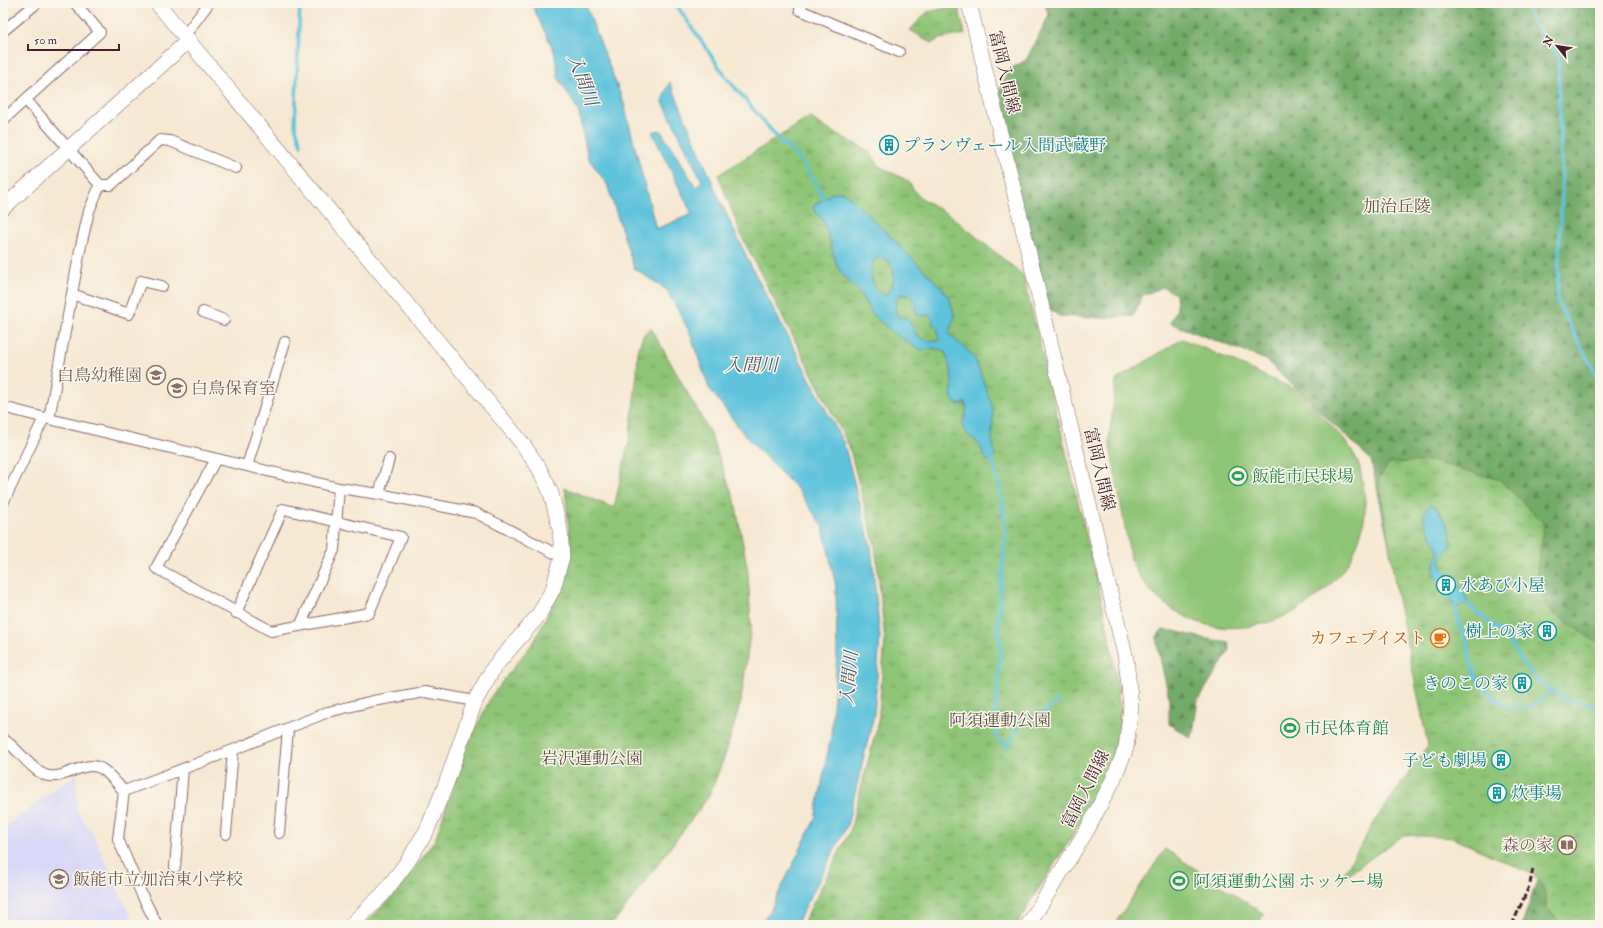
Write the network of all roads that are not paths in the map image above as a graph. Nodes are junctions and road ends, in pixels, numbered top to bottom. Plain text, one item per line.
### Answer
1 (37, 3) edge
2 (75, 3) edge
3 (157, 3) edge
4 (209, 3) edge
5 (802, 3) edge
6 (969, 3) edge
7 (3, 31) edge
8 (187, 38) junction
9 (899, 52) dead end
10 (26, 100) junction
11 (3, 120) edge
12 (68, 149) junction
13 (236, 168) dead end
14 (100, 185) junction
15 (3, 208) edge
16 (162, 286) dead end
17 (72, 294) junction
18 (203, 312) dead end
19 (224, 320) dead end
20 (285, 342) dead end
21 (3, 407) edge
22 (47, 419) junction
23 (216, 459) junction
24 (389, 459) dead end
25 (247, 466) junction
26 (339, 488) junction
27 (379, 494) junction
28 (3, 503) edge
29 (336, 521) junction
30 (562, 557) junction
31 (236, 613) junction
32 (300, 626) junction
33 (475, 701) junction
34 (288, 729) junction
35 (3, 739) edge
36 (233, 750) junction
37 (182, 769) junction
38 (124, 791) junction
39 (279, 833) dead end
40 (226, 834) dead end
41 (175, 867) dead end
42 (157, 925) edge
43 (351, 925) edge
44 (1028, 925) edge

1 - 7 street
2 - 10 street
3 - 8 street
4 - 8 street
5 - 9 street
6 - 44 street, 富岡入間線
8 - 12 street
8 - 30 street
10 - 11 street
10 - 12 street
12 - 14 street
12 - 15 street
13 - 14 street
14 - 17 street
16 - 17 street
17 - 22 street
18 - 19 street
20 - 25 street
21 - 22 street
22 - 23 street
22 - 28 street
23 - 25 street
23 - 31 street
24 - 27 street
25 - 26 street
26 - 27 street
26 - 29 street
27 - 30 street
29 - 31 street
29 - 32 street
29 - 32 street
30 - 33 street
31 - 32 street
33 - 34 street
33 - 43 street
34 - 36 street
34 - 39 street
35 - 38 street
36 - 37 street
36 - 40 street
37 - 38 street
37 - 41 street
38 - 42 street

